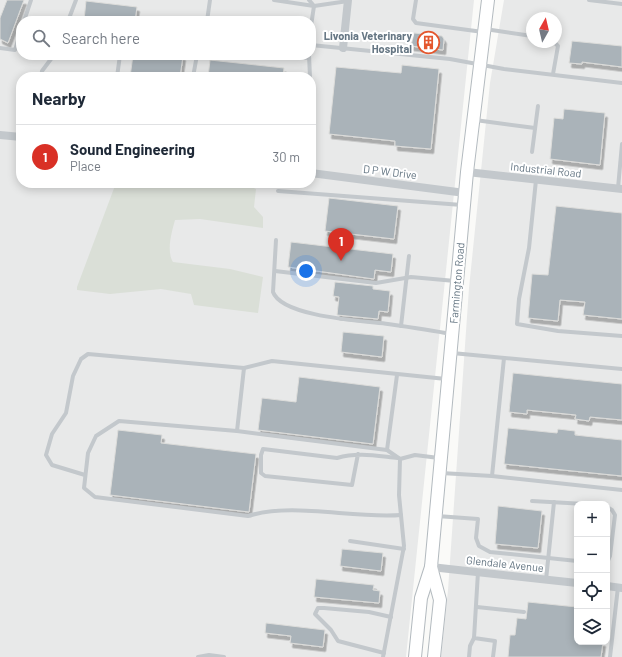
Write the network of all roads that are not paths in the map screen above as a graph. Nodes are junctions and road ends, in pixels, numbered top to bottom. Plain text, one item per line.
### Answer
1 (32, 0) edge
2 (76, 0) edge
3 (210, 0) edge
4 (274, 0) edge
5 (309, 0) edge
6 (348, 0) edge
7 (416, 0) edge
8 (488, 0) edge
9 (589, 0) edge
10 (622, 4) edge
11 (314, 6) junction
12 (26, 16) edge
13 (70, 16) edge
14 (208, 16) edge
15 (312, 16) edge
16 (484, 31) junction
17 (526, 35) edge
18 (316, 45) edge
19 (16, 47) edge
20 (0, 48) edge
21 (343, 48) junction
22 (558, 48) edge
23 (50, 60) edge
24 (119, 60) edge
25 (196, 60) edge
26 (309, 60) edge
27 (479, 64) junction
28 (42, 72) edge
29 (118, 72) edge
30 (194, 72) edge
31 (310, 72) edge
32 (553, 74) junction
33 (622, 83) edge
34 (538, 106) dead end
35 (473, 120) junction
36 (535, 128) junction
37 (0, 135) edge
38 (16, 137) edge
39 (622, 144) edge
40 (532, 152) dead end
41 (467, 172) junction
42 (316, 174) edge
43 (536, 180) junction
44 (620, 189) edge
45 (278, 191) dead end
46 (465, 193) junction
47 (464, 206) junction
48 (276, 240) dead end
49 (409, 256) dead end
50 (275, 271) junction
51 (407, 277) junction
52 (458, 281) junction
53 (401, 326) junction
54 (453, 334) junction
55 (622, 336) edge
56 (451, 352) junction
57 (504, 358) junction
58 (244, 368) junction
59 (622, 369) edge
60 (397, 375) junction
61 (449, 379) junction
62 (237, 431) junction
63 (387, 450) junction
64 (358, 454) junction
65 (442, 458) junction
66 (400, 459) junction
67 (440, 473) junction
68 (85, 475) junction
69 (492, 476) junction
70 (622, 490) edge
71 (532, 501) dead end
72 (554, 502) junction
73 (574, 503) edge
74 (610, 509) edge
75 (401, 515) junction
76 (436, 516) junction
77 (350, 541) dead end
78 (404, 549) junction
79 (610, 556) edge
80 (549, 558) junction
81 (574, 561) edge
82 (432, 567) junction
83 (478, 572) junction
84 (546, 580) junction
85 (574, 583) edge
86 (610, 586) edge
87 (620, 587) edge
88 (477, 607) junction
89 (524, 612) dead end
90 (391, 617) junction
91 (474, 638) junction
92 (383, 655) edge
93 (198, 657) edge
94 (224, 657) edge
95 (415, 657) edge
96 (434, 657) edge
97 (469, 657) edge
98 (493, 657) edge
99 (610, 657) edge

1 - 12 lane
2 - 13 lane
3 - 14 lane
4 - 11 lane
5 - 11 lane
6 - 11 lane
6 - 21 street
7 - 16 lane
8 - 16 main road, Farmington Road
9 - 10 lane
11 - 15 lane
16 - 17 lane
16 - 27 main road, Farmington Road
18 - 21 lane
19 - 20 lane
21 - 27 lane
22 - 32 lane
23 - 28 lane
24 - 29 lane
25 - 30 lane
26 - 31 lane
27 - 32 lane
27 - 35 main road, Farmington Road
32 - 33 lane
34 - 36 lane
35 - 36 lane
35 - 41 main road, Farmington Road
36 - 40 lane
37 - 38 street
39 - 44 lane
41 - 43 street, Industrial Road
41 - 46 main road, Farmington Road
42 - 46 street, D P W Drive
43 - 44 street, Industrial Road
43 - 55 lane
45 - 47 lane
46 - 47 main road, Farmington Road
47 - 52 main road, Farmington Road
48 - 50 lane
49 - 51 lane
50 - 51 lane
50 - 53 lane
51 - 52 lane
51 - 53 lane
52 - 54 main road, Farmington Road
53 - 54 lane
54 - 56 main road, Farmington Road
56 - 57 lane
56 - 61 main road, Farmington Road
57 - 59 lane
57 - 69 lane
58 - 60 lane
58 - 62 lane
58 - 68 lane
60 - 61 lane
60 - 63 lane
61 - 65 main road, Farmington Road
62 - 63 lane
62 - 68 lane
63 - 66 lane
64 - 64 lane
64 - 66 lane
65 - 66 lane
65 - 67 main road, Farmington Road
66 - 75 lane
67 - 69 lane
67 - 76 main road, Farmington Road
68 - 75 lane
69 - 70 lane
71 - 72 lane
72 - 73 lane
72 - 80 lane
74 - 79 lane
75 - 78 lane
76 - 80 lane
76 - 82 main road, Farmington Road
77 - 78 lane
78 - 90 lane
80 - 81 lane
80 - 84 lane
82 - 83 street, Glendale Avenue
82 - 95 main road, Farmington Road
82 - 96 main road, Farmington Road
83 - 84 street, Glendale Avenue
83 - 88 lane
84 - 85 street, Glendale Avenue
86 - 87 street
87 - 99 lane
88 - 89 lane
88 - 91 lane
90 - 92 lane
90 - 92 lane
91 - 97 lane
91 - 98 lane
93 - 94 lane

